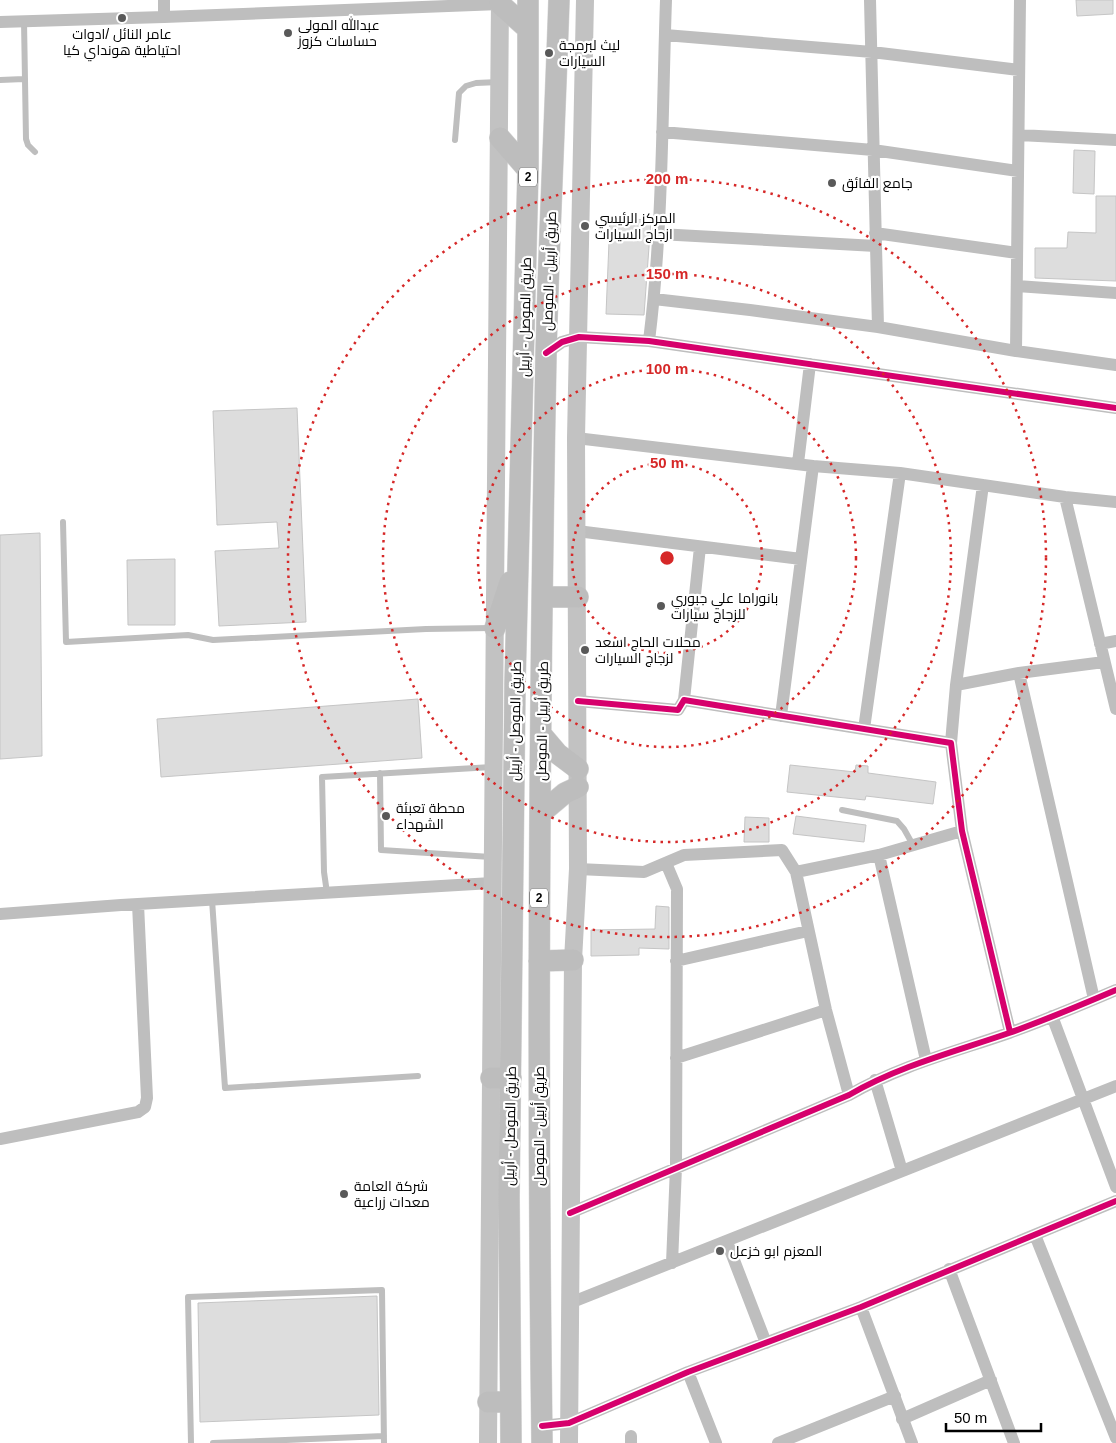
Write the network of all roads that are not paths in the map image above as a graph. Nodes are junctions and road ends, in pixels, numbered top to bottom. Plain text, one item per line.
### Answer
1 (164, 0) edge
2 (528, 0) edge
3 (559, 0) edge
4 (585, 0) edge
5 (666, 0) edge
6 (870, 0) edge
7 (1020, 0) edge
8 (500, 2) edge
9 (164, 17) junction
10 (24, 21) junction
11 (0, 22) edge
12 (528, 29) junction
13 (665, 35) junction
14 (872, 52) junction
15 (1019, 70) junction
16 (24, 79) junction
17 (0, 80) edge
18 (500, 82) junction
19 (662, 132) junction
20 (1019, 135) junction
21 (500, 138) junction
22 (455, 140) dead end
23 (1116, 140) edge
24 (873, 150) junction
25 (35, 152) dead end
26 (528, 170) junction
27 (1018, 171) junction
28 (659, 234) junction
29 (876, 239) junction
30 (1017, 253) junction
31 (1017, 286) junction
32 (1116, 293) edge
33 (654, 299) junction
34 (878, 327) junction
35 (579, 337) junction
36 (649, 341) junction
37 (1016, 351) junction
38 (546, 353) junction
39 (524, 354) junction
40 (810, 364) junction
41 (1116, 365) edge
42 (1116, 408) edge
43 (576, 438) junction
44 (798, 463) junction
45 (813, 466) junction
46 (900, 473) junction
47 (984, 485) junction
48 (1065, 497) junction
49 (1116, 502) edge
50 (63, 522) dead end
51 (576, 531) junction
52 (700, 547) junction
53 (801, 559) junction
54 (517, 560) junction
55 (543, 597) junction
56 (578, 597) junction
57 (495, 628) junction
58 (1116, 640) edge
59 (1100, 644) junction
60 (1104, 662) junction
61 (1019, 673) junction
62 (956, 685) junction
63 (684, 700) junction
64 (578, 701) junction
65 (1116, 709) edge
66 (781, 716) junction
67 (864, 729) junction
68 (541, 734) junction
69 (951, 743) junction
70 (494, 767) junction
71 (380, 773) junction
72 (578, 778) junction
73 (842, 810) dead end
74 (540, 814) junction
75 (962, 831) junction
76 (913, 845) junction
77 (879, 855) junction
78 (493, 857) junction
79 (666, 863) junction
80 (578, 870) junction
81 (796, 872) junction
82 (492, 883) junction
83 (327, 893) junction
84 (212, 900) junction
85 (138, 904) junction
86 (0, 914) edge
87 (808, 931) junction
88 (572, 960) junction
89 (539, 961) junction
90 (676, 961) junction
91 (1116, 990) edge
92 (1094, 999) junction
93 (826, 1010) junction
94 (1052, 1016) junction
95 (1010, 1032) junction
96 (676, 1058) junction
97 (926, 1060) junction
98 (418, 1076) dead end
99 (501, 1078) junction
100 (875, 1080) junction
101 (1116, 1086) edge
102 (848, 1096) junction
103 (1082, 1099) junction
104 (0, 1139) edge
105 (676, 1167) junction
106 (902, 1171) junction
107 (1116, 1187) edge
108 (1116, 1201) edge
109 (570, 1213) junction
110 (1035, 1234) junction
111 (727, 1242) junction
112 (672, 1264) junction
113 (949, 1269) junction
114 (570, 1303) junction
115 (861, 1307) junction
116 (766, 1343) junction
117 (688, 1372) junction
118 (992, 1380) junction
119 (895, 1396) junction
120 (488, 1402) junction
121 (510, 1402) junction
122 (902, 1419) junction
123 (569, 1423) junction
124 (542, 1434) edge
125 (808, 1437) edge
126 (1116, 1438) edge
127 (384, 1440) edge
128 (191, 1443) edge
129 (213, 1443) edge
130 (488, 1443) edge
131 (510, 1443) edge
132 (569, 1443) edge
133 (716, 1443) edge
134 (778, 1443) edge
135 (912, 1443) edge
136 (1014, 1443) edge

1 - 9 street
2 - 12 highway, طريق الموصل - أربيل / 2
3 - 38 highway, طريق أربيل - الموصل
4 - 35 main road
5 - 13 street
6 - 14 street
7 - 15 street
8 - 9 street
8 - 12 highway
8 - 18 main road
9 - 10 street
10 - 11 street
10 - 16 lane
12 - 26 highway, طريق الموصل - أربيل / 2
13 - 14 street
13 - 19 street
14 - 15 street
14 - 24 street
15 - 20 street
16 - 17 lane
16 - 25 lane
18 - 21 main road
18 - 22 lane
19 - 24 street
19 - 28 street
20 - 23 street
20 - 27 street
21 - 26 highway
21 - 57 main road
24 - 27 street
24 - 29 street
26 - 39 highway, طريق الموصل - أربيل / 2
27 - 30 street
28 - 29 street
28 - 33 street
29 - 30 street
29 - 34 street
30 - 31 street
31 - 32 street
31 - 37 street
33 - 34 street
33 - 36 street
34 - 37 street
35 - 36 street
35 - 38 street
35 - 43 main road
36 - 40 street
37 - 41 street
38 - 39 highway
38 - 55 highway, طريق أربيل - الموصل / 2
39 - 54 highway, طريق الموصل - أربيل / 2
40 - 42 street
40 - 44 street
43 - 44 street
43 - 51 main road
44 - 45 street
45 - 46 street
45 - 53 street
46 - 47 street
46 - 67 street
47 - 48 street
47 - 62 street
48 - 49 street
48 - 59 street
50 - 57 lane
51 - 52 street
51 - 56 main road
52 - 53 street
52 - 63 street
53 - 66 street
54 - 57 highway
54 - 99 highway, طريق الموصل - أربيل / 2
55 - 56 highway
55 - 68 highway, طريق أربيل - الموصل / 2
56 - 64 main road
57 - 70 main road
58 - 59 street
59 - 60 street
60 - 61 street
60 - 65 street
61 - 62 street
61 - 92 street
62 - 69 street
63 - 64 street
63 - 66 street
64 - 72 main road
66 - 67 street
67 - 69 street
68 - 72 highway
68 - 74 highway, طريق أربيل - الموصل / 2
69 - 75 street
70 - 71 lane
70 - 78 main road
71 - 78 lane
71 - 83 lane
72 - 74 highway
72 - 80 main road
73 - 76 lane
74 - 89 highway, طريق أربيل - الموصل / 2
75 - 76 street
75 - 95 street
76 - 77 street
77 - 81 street
77 - 97 street
78 - 82 main road
79 - 80 street
79 - 81 street
79 - 90 street
80 - 88 main road
81 - 87 street
82 - 83 street
82 - 99 main road
83 - 84 street
84 - 85 street
84 - 98 lane
85 - 86 street
85 - 104 street
87 - 90 street
87 - 93 street
88 - 89 highway
88 - 109 main road
89 - 124 highway, طريق أربيل - الموصل / 2
90 - 96 street
91 - 92 street
92 - 94 street
93 - 96 street
93 - 102 street
94 - 95 street
94 - 103 street
95 - 97 street
96 - 105 street
97 - 100 street
99 - 120 main road
99 - 121 highway, طريق الموصل - أربيل / 2
100 - 102 street
100 - 106 street
101 - 103 street
102 - 105 street
103 - 106 street
103 - 107 street
105 - 109 street
105 - 112 street
106 - 111 street
108 - 110 street
109 - 114 main road
110 - 113 street
110 - 126 street
111 - 112 street
111 - 116 street
112 - 114 street
113 - 115 street
113 - 118 street
114 - 123 main road
115 - 116 street
115 - 119 street
116 - 117 street
117 - 123 street
117 - 133 street
118 - 122 street
118 - 136 street
119 - 122 street
119 - 125 street
120 - 121 highway
120 - 130 main road
121 - 131 highway, طريق الموصل - أربيل / 2
122 - 135 street
123 - 124 street
123 - 132 main road
125 - 134 street
127 - 128 lane
127 - 129 lane

